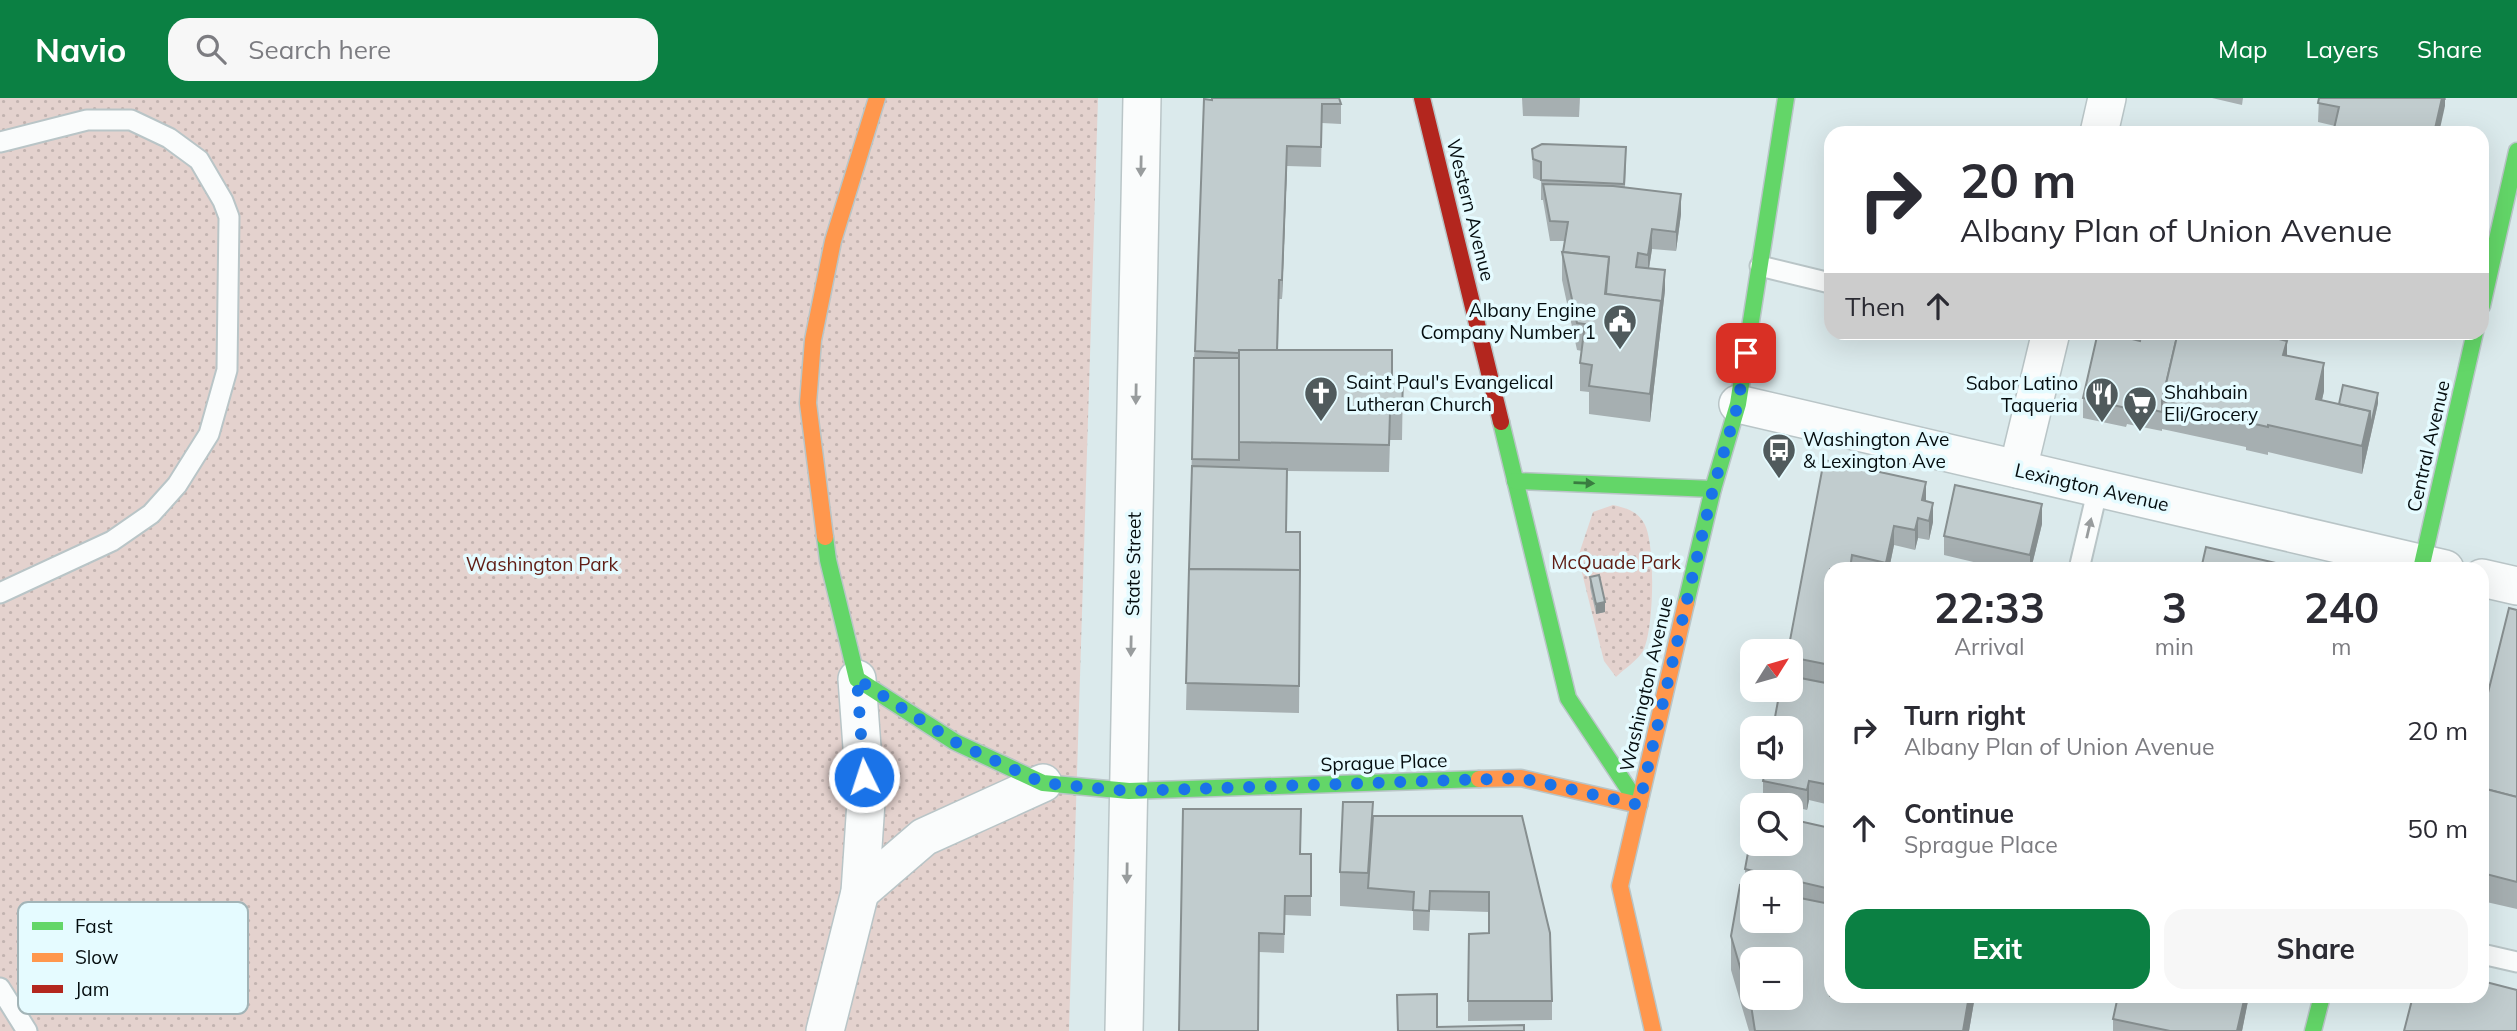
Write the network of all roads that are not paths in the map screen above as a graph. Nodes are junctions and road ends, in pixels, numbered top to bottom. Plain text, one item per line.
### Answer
1 (877, 98) edge
2 (1142, 98) edge
3 (1422, 98) edge
4 (1786, 98) edge
5 (2107, 98) edge
6 (2101, 126) edge
7 (0, 142) edge
8 (2517, 151) edge
9 (1760, 265) junction
10 (2489, 275) edge
11 (1824, 281) edge
12 (2043, 340) edge
13 (2473, 340) edge
14 (1738, 404) junction
15 (2018, 469) junction
16 (1516, 481) junction
17 (2098, 488) junction
18 (1713, 489) junction
19 (2081, 562) edge
20 (2409, 562) edge
21 (2431, 562) edge
22 (2489, 580) edge
23 (2517, 586) edge
24 (0, 593) edge
25 (857, 679) junction
26 (1043, 783) junction
27 (1129, 791) junction
28 (1639, 805) junction
29 (860, 892) junction
30 (2489, 956) edge
31 (2517, 962) edge
32 (0, 988) edge
33 (2320, 1003) edge
34 (27, 1031) edge
35 (825, 1031) edge
36 (1124, 1031) edge
37 (1653, 1031) edge
38 (2313, 1031) edge

1 - 25 street
2 -> 27 street, State Street
3 - 16 street, Western Avenue
4 - 9 street, Washington Avenue
5 - 6 street
7 - 24 lane
8 - 10 street
9 - 11 lane
9 - 14 street, Washington Avenue
12 - 15 street
13 - 21 street, Central Avenue
14 - 15 street, Lexington Avenue
14 - 18 street, Washington Avenue
15 - 17 street, Lexington Avenue
16 -> 18 street
16 - 28 street, Western Avenue
19 -> 17 lane
17 - 20 street, Lexington Avenue
18 - 28 street, Washington Avenue
22 - 23 street
25 - 26 street, Sprague Place
25 - 29 street
26 - 27 street, Sprague Place
26 - 29 street
27 - 28 street, Sprague Place
27 -> 36 street, State Street
28 - 37 street, Washington Avenue
29 - 35 street
30 - 31 lane
32 - 34 lane
33 - 38 street

